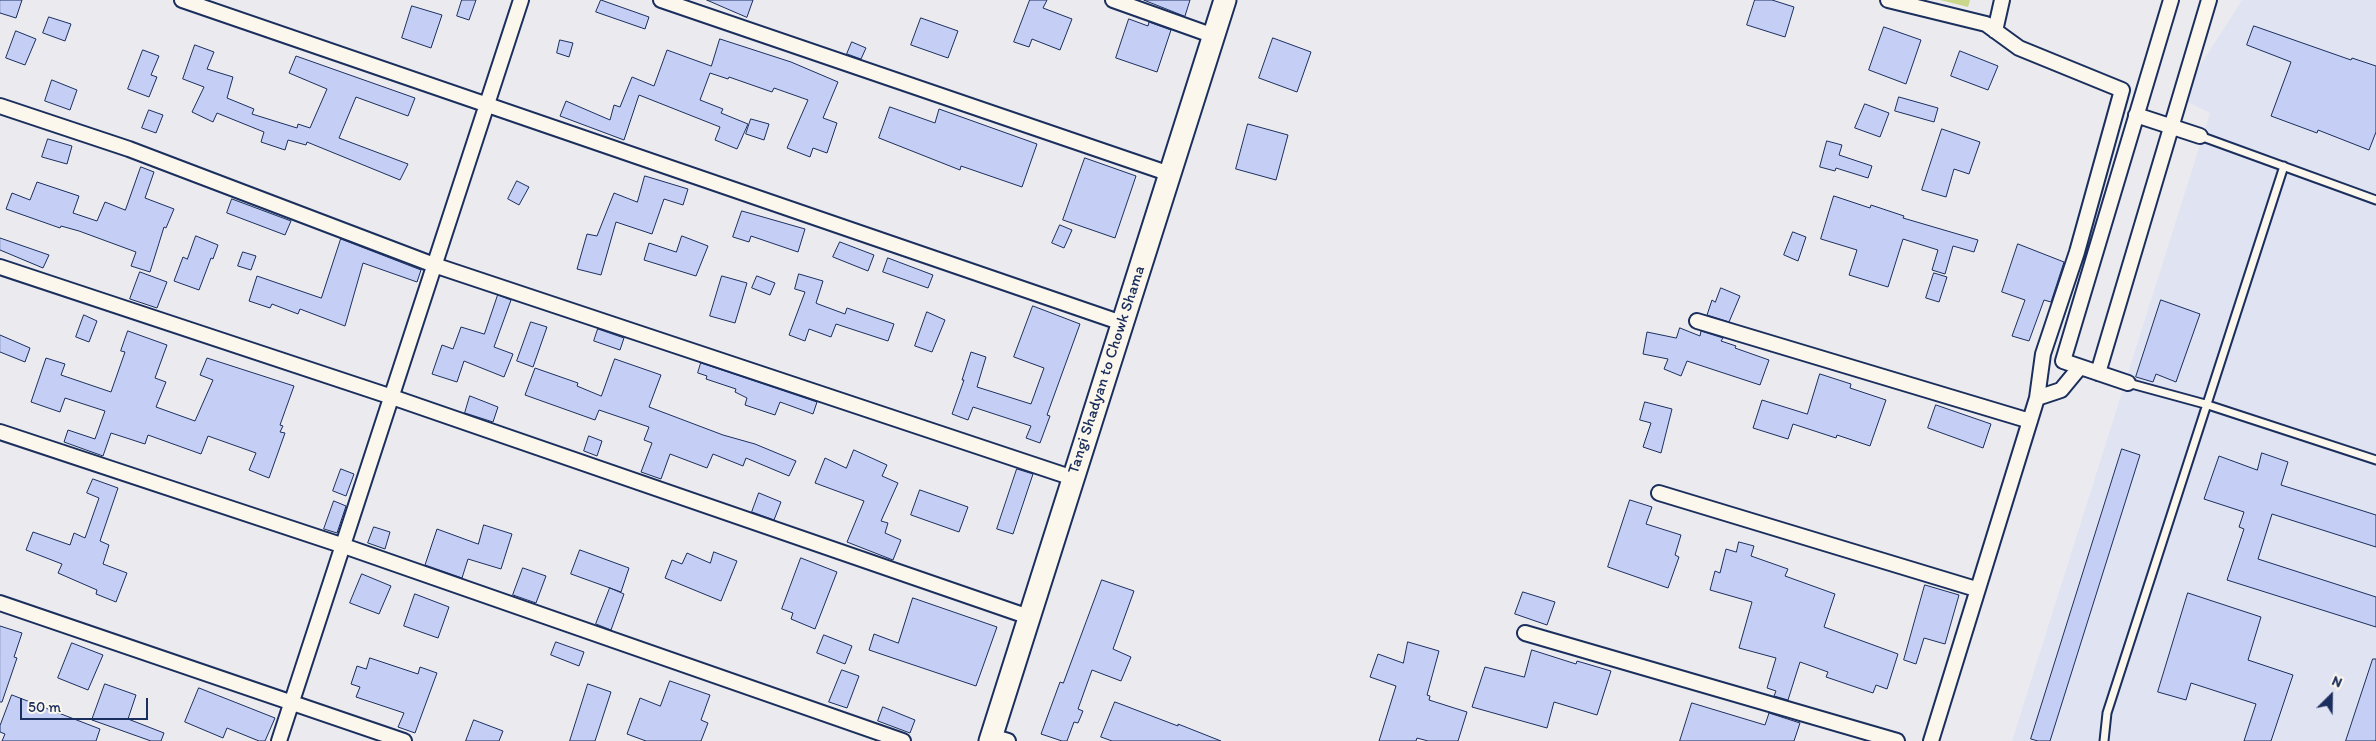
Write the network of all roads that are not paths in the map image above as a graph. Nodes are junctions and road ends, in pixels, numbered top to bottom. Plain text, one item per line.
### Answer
1 (182, 0) edge
2 (520, 0) edge
3 (661, 0) edge
4 (1113, 0) edge
5 (1225, 0) edge
6 (1888, 0) edge
7 (2002, 0) edge
8 (2171, 0) edge
9 (2210, 0) edge
10 (1995, 31) junction
11 (1214, 36) junction
12 (487, 105) junction
13 (0, 106) edge
14 (2136, 115) junction
15 (2172, 127) junction
16 (2200, 136) joint
17 (2284, 166) junction
18 (1170, 174) junction
19 (2376, 200) edge
20 (434, 265) junction
21 (0, 267) edge
22 (1697, 321) dead end
23 (1122, 323) junction
24 (2080, 367) junction
25 (2098, 373) junction
26 (2128, 383) joint
27 (392, 397) junction
28 (2037, 398) junction
29 (2205, 404) junction
30 (2030, 421) junction
31 (0, 432) edge
32 (2376, 460) edge
33 (1073, 478) junction
34 (1659, 493) dead end
35 (344, 546) junction
36 (1976, 589) junction
37 (0, 603) edge
38 (1029, 617) junction
39 (1524, 633) dead end
40 (292, 703) junction
41 (996, 739) edge
42 (279, 741) edge
43 (404, 741) edge
44 (903, 741) edge
45 (1897, 741) edge
46 (1931, 741) edge
47 (2104, 741) edge

1 - 12 street
2 - 12 street
3 - 18 street
4 - 11 street
5 - 11 main road, Tangi Shadyan to Chowk Shama
6 - 10 street
7 - 10 street
8 - 14 street
9 - 15 street
10 - 28 street
11 - 18 main road, Tangi Shadyan to Chowk Shama
12 - 20 street
12 - 23 street
13 - 20 street
14 - 15 street
14 - 24 street
15 - 16 street
15 - 25 street
16 - 17 lane
17 - 19 lane
17 - 29 lane
18 - 23 main road, Tangi Shadyan to Chowk Shama
20 - 27 street
20 - 33 street
21 - 27 street
22 - 30 street
23 - 33 main road, Tangi Shadyan to Chowk Shama
24 - 25 street
24 - 28 street
25 - 26 street
26 - 29 lane
27 - 35 street
27 - 38 street
28 - 30 street
29 - 32 lane
29 - 47 lane
30 - 36 street
31 - 35 street
33 - 38 main road, Tangi Shadyan to Chowk Shama
34 - 36 street
35 - 40 street
35 - 44 street
36 - 46 street
37 - 40 street
38 - 41 main road, Tangi Shadyan to Chowk Shama
39 - 45 street
40 - 42 street
40 - 43 street

